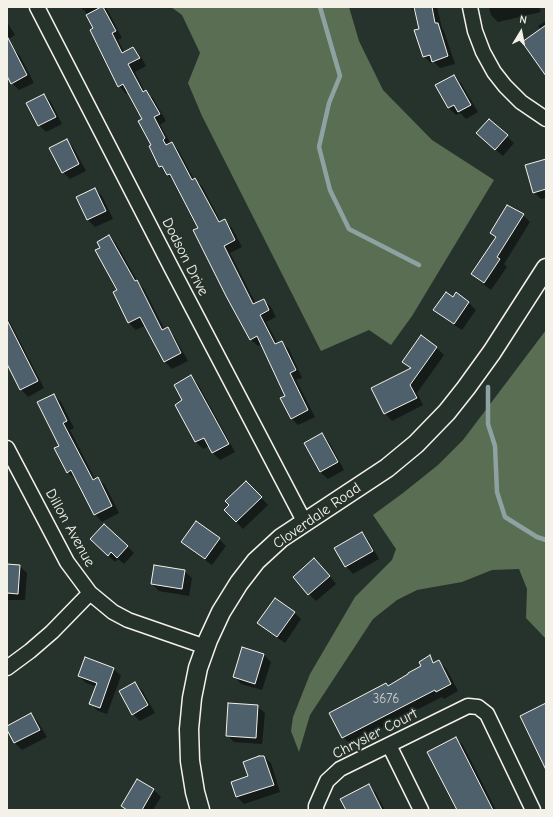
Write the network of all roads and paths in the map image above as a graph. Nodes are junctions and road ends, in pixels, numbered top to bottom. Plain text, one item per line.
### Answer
1 (37, 7) edge
2 (470, 7) edge
3 (546, 119) edge
4 (546, 268) edge
5 (7, 448) edge
6 (304, 521) junction
7 (90, 593) junction
8 (206, 647) junction
9 (7, 668) edge
10 (389, 745) junction
11 (200, 810) edge
12 (316, 810) edge
13 (421, 810) edge
14 (533, 810) edge

1 - 6 street, Dodson Drive
2 - 3 street
4 - 6 street, Cloverdale Road
5 - 7 street, Dillon Avenue
6 - 8 street, Cloverdale Road
7 - 8 street, Dillon Avenue
7 - 9 street
8 - 11 street, Cloverdale Road
10 - 12 street, Chrysler Court
10 - 13 street
10 - 14 street, Chrysler Court

